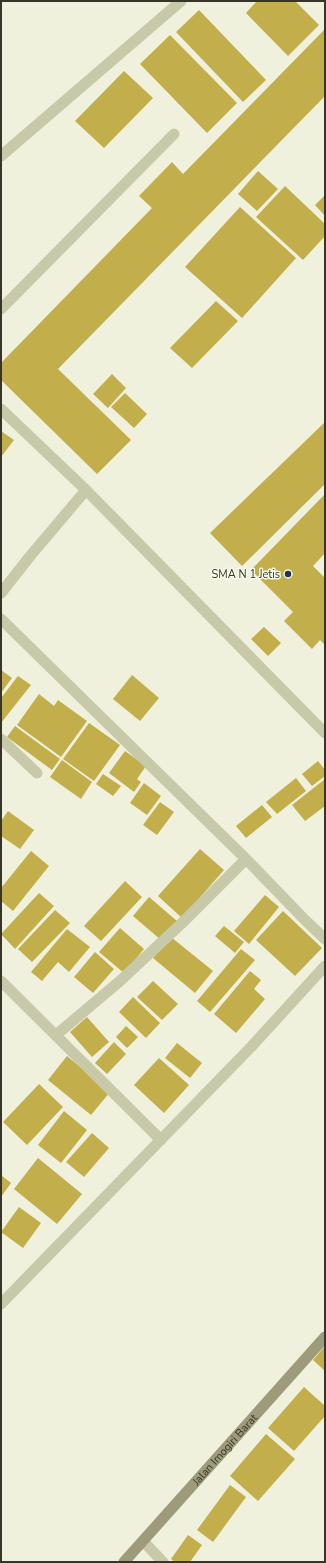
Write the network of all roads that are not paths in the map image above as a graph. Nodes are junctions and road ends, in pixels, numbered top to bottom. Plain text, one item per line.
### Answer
1 (180, 1) edge
2 (174, 134) dead end
3 (1, 156) edge
4 (1, 309) edge
5 (1, 409) edge
6 (86, 490) junction
7 (1, 593) edge
8 (1, 619) edge
9 (325, 733) edge
10 (1, 738) edge
11 (36, 773) dead end
12 (246, 859) junction
13 (325, 939) edge
14 (325, 966) edge
15 (1, 981) edge
16 (56, 1035) junction
17 (161, 1140) junction
18 (1, 1304) edge
19 (325, 1337) edge
20 (143, 1541) junction
21 (124, 1562) edge
22 (163, 1562) edge

1 - 3 street
2 - 4 street
5 - 6 street
6 - 7 street
6 - 9 street
8 - 12 street
10 - 11 street
12 - 13 street
12 - 16 street
14 - 17 street
15 - 16 street
16 - 17 street
17 - 18 street
19 - 20 main road, Jalan Imogiri Barat
20 - 21 main road, Jalan Imogiri Barat
20 - 22 street

